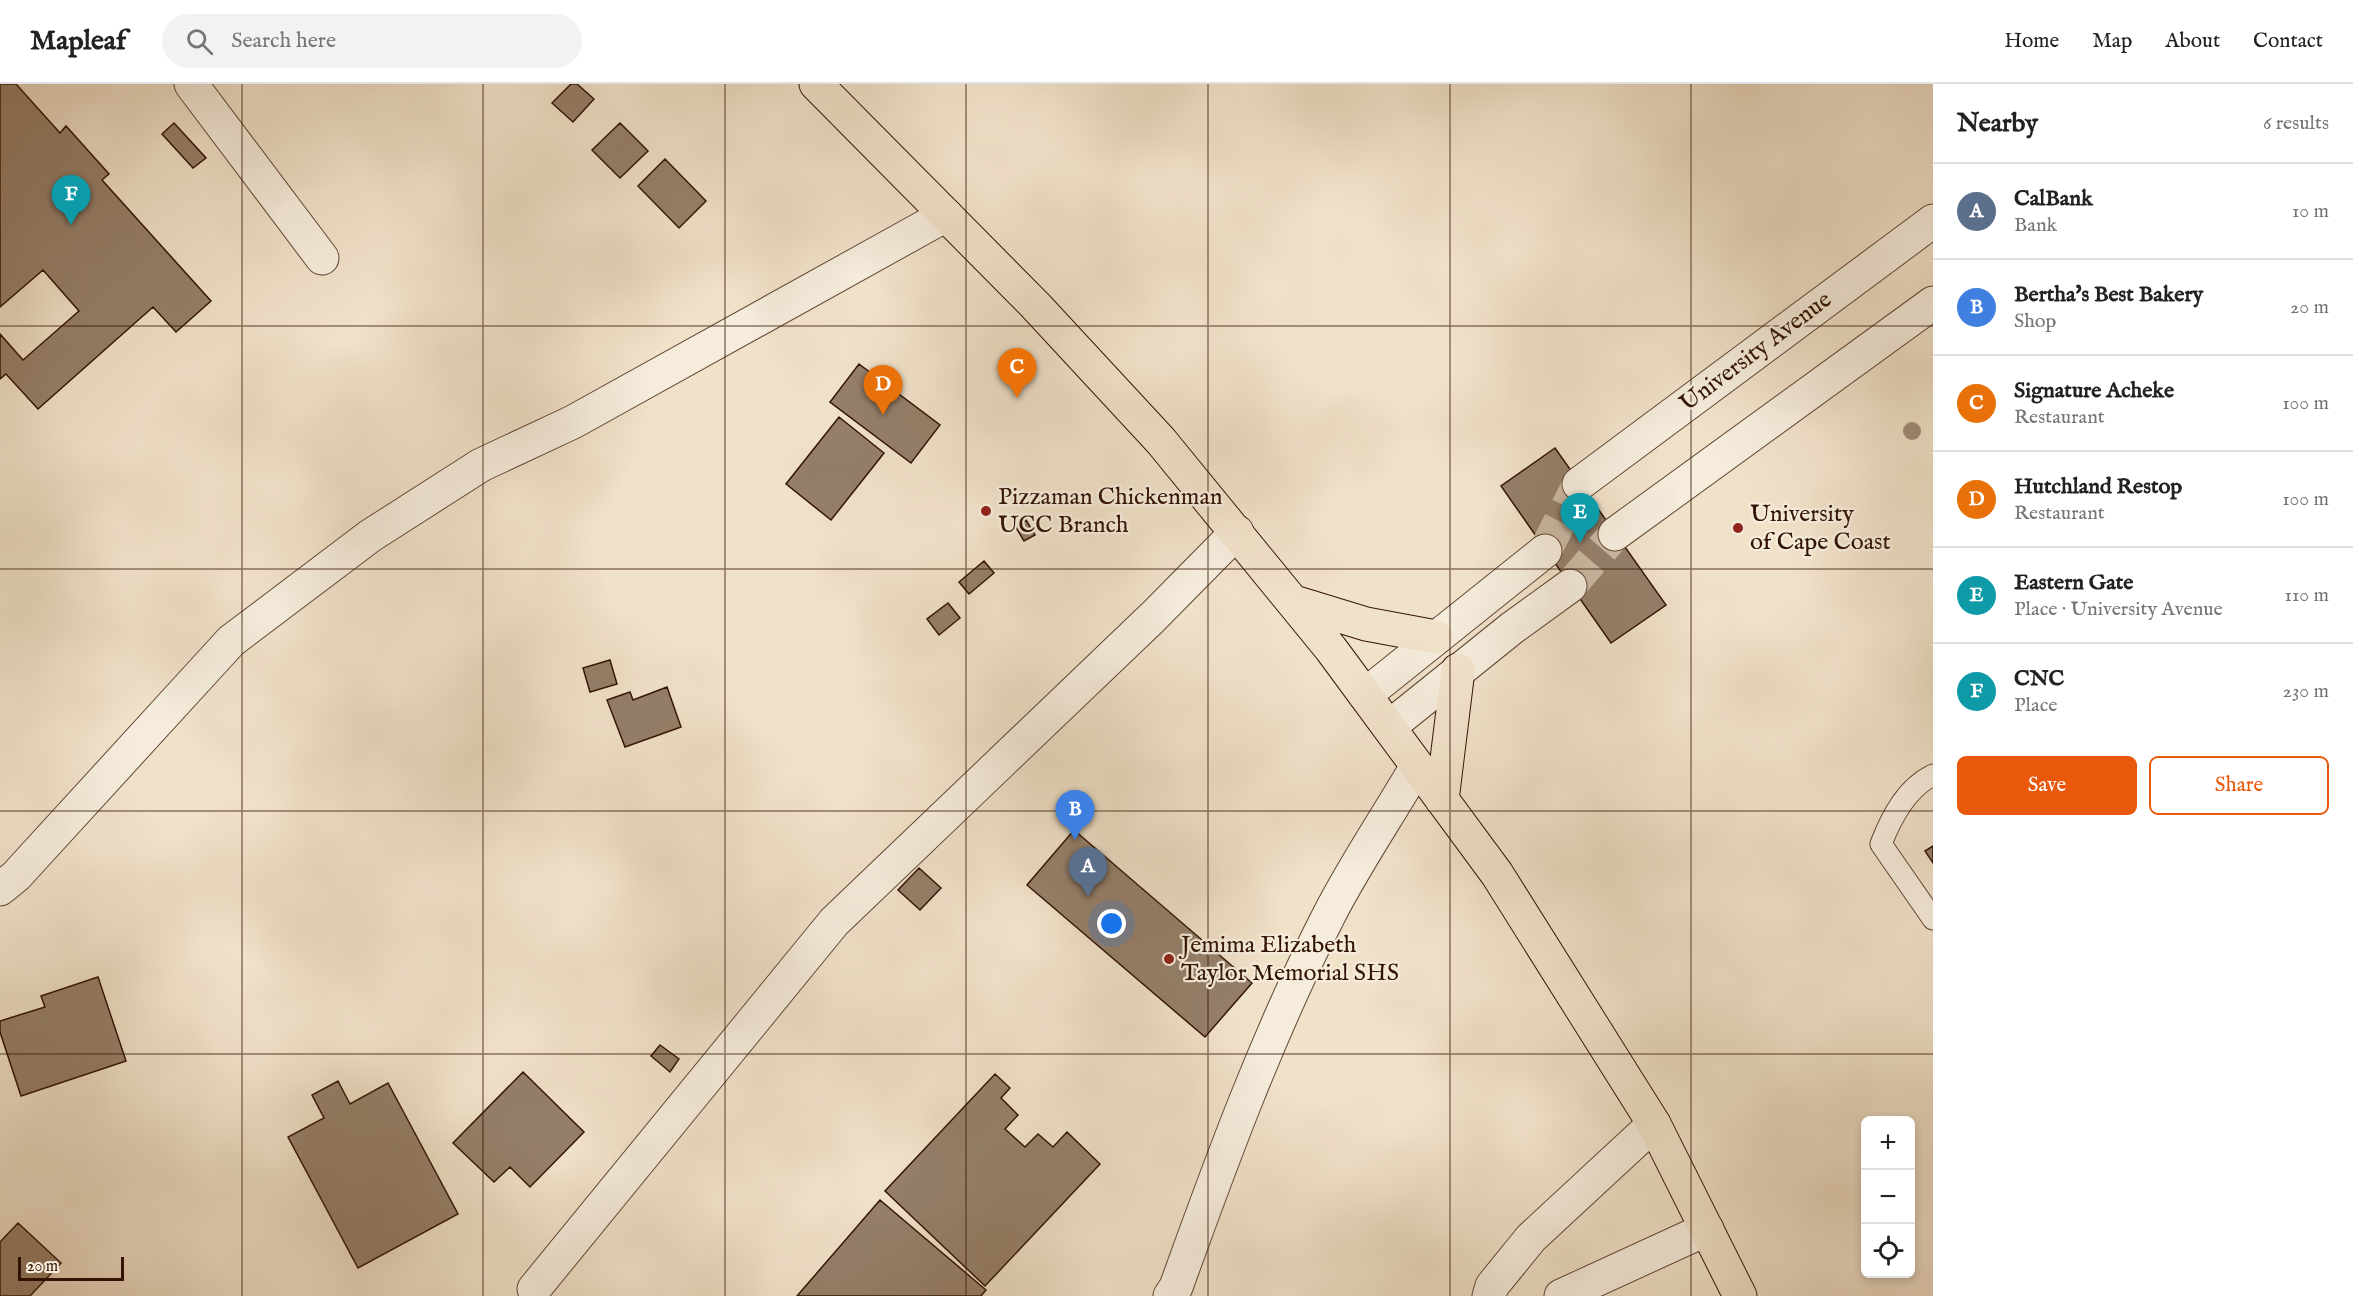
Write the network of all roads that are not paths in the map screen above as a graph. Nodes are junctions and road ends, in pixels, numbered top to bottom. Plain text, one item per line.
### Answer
1 (191, 84) edge
2 (816, 84) edge
3 (946, 215) junction
4 (1933, 221) edge
5 (322, 258) dead end
6 (1933, 303) edge
7 (1579, 484) tunnel mouth
8 (1237, 532) junction
9 (1615, 534) tunnel mouth
10 (1545, 551) tunnel mouth
11 (1570, 586) tunnel mouth
12 (1294, 602) junction
13 (1436, 637) junction
14 (1458, 670) junction
15 (1365, 695) junction
16 (1389, 727) junction
17 (1417, 766) junction
18 (1933, 775) edge
19 (1442, 800) junction
20 (0, 889) edge
21 (1933, 919) edge
22 (1654, 1124) junction
23 (1707, 1229) junction
24 (534, 1289) dead end
25 (1170, 1296) edge
26 (1489, 1296) edge
27 (1561, 1296) edge
28 (1740, 1296) edge

1 - 5 street
2 - 3 highway
3 - 8 highway
3 - 20 street
4 - 7 street, University Avenue
6 - 9 street
8 - 12 highway
8 - 24 street
10 - 13 street
11 - 14 street
12 - 13 highway
12 - 15 highway
13 - 15 street
14 - 16 street
14 - 19 highway
15 - 16 highway
16 - 17 highway
17 - 19 highway
17 - 25 street
18 - 21 lane
19 - 22 highway
22 - 23 highway
22 - 26 street
23 - 27 street
23 - 28 highway

